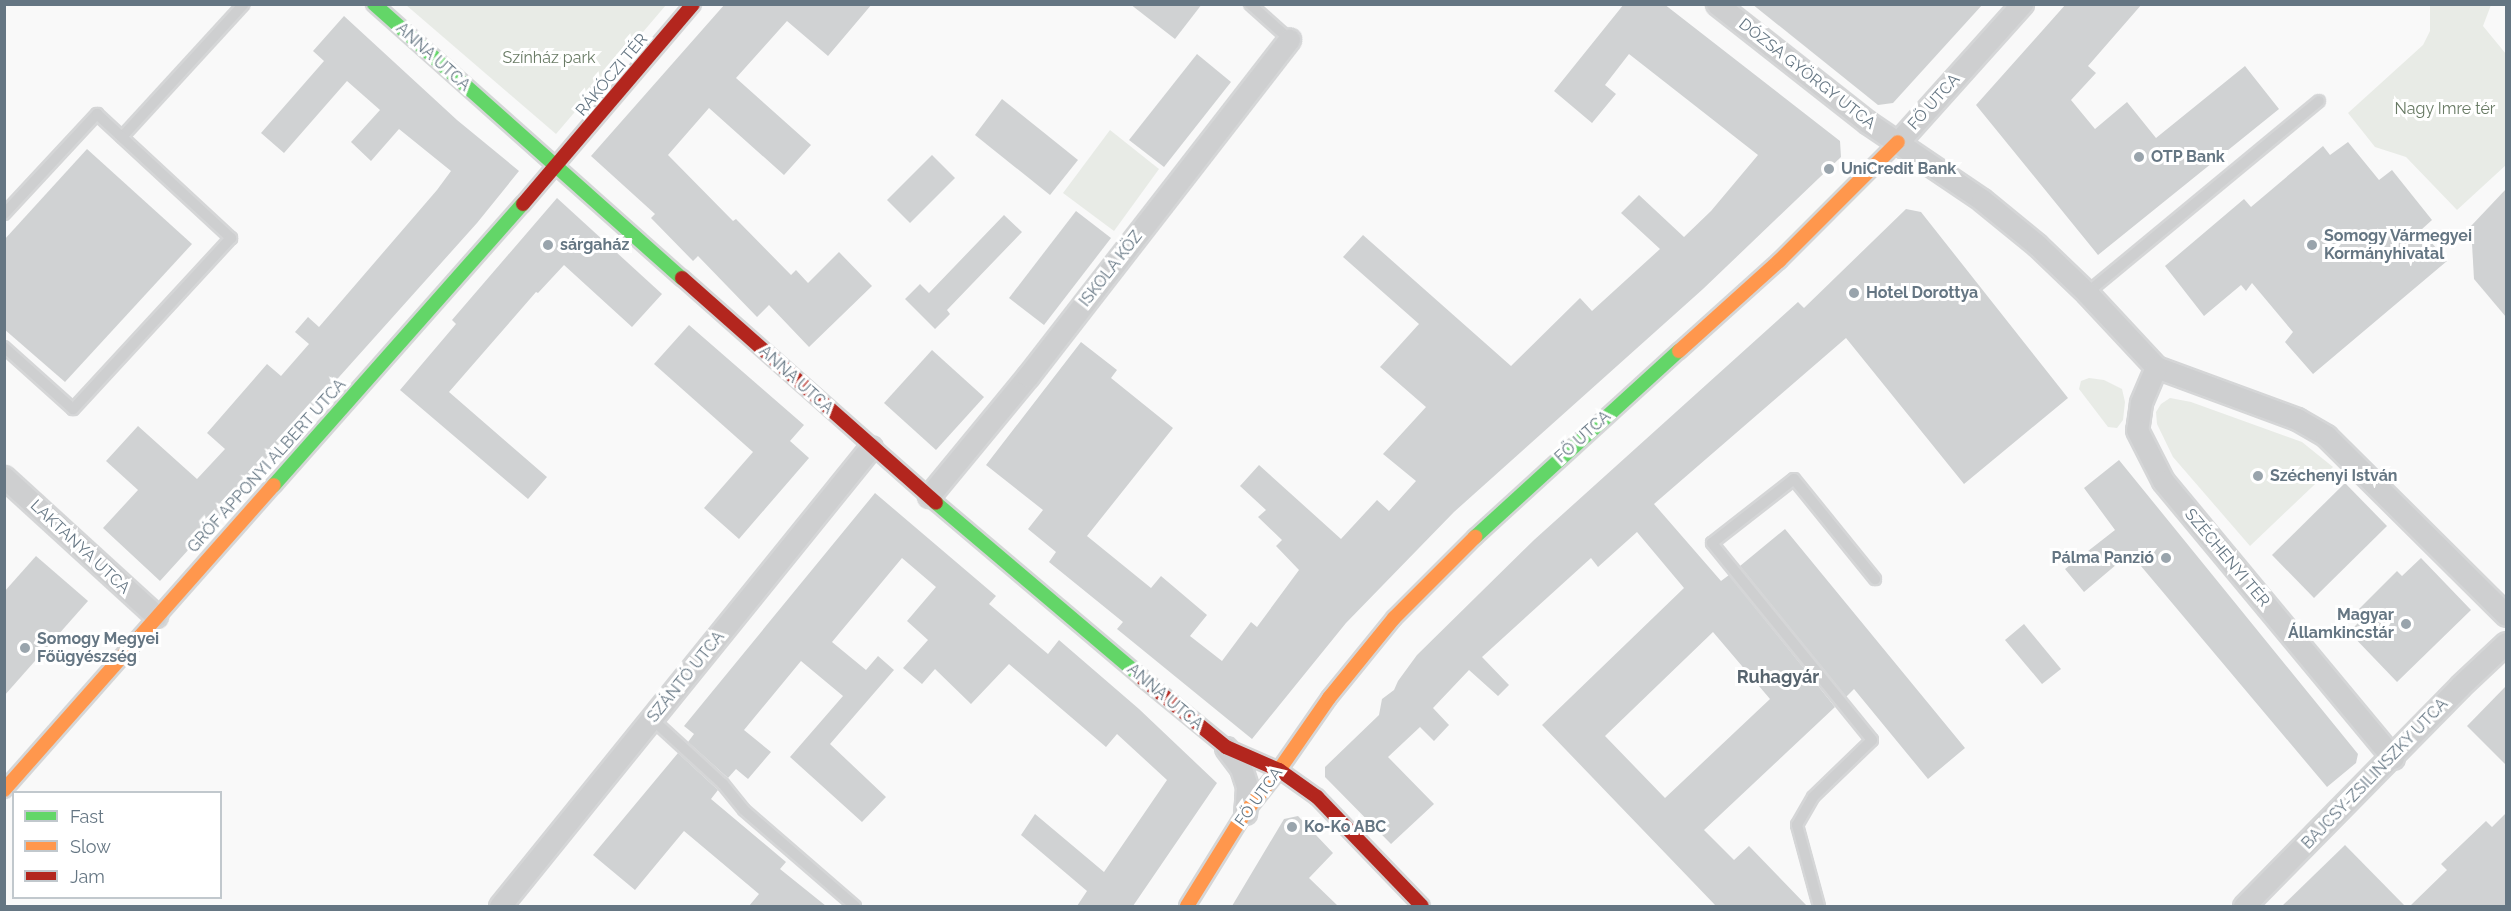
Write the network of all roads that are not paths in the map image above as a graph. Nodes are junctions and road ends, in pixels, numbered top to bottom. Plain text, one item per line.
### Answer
1 (244, 4) edge
2 (374, 4) edge
3 (693, 4) edge
4 (1250, 4) edge
5 (1717, 4) edge
6 (2022, 4) edge
7 (1289, 39) joint
8 (2319, 101) dead end
9 (122, 137) junction
10 (1898, 142) junction
11 (556, 166) junction
12 (4, 214) edge
13 (2086, 293) junction
14 (4, 347) edge
15 (2156, 368) junction
16 (871, 447) junction
17 (4, 477) edge
18 (929, 496) junction
19 (1875, 579) dead end
20 (2506, 615) edge
21 (156, 616) junction
22 (2506, 643) edge
23 (652, 719) junction
24 (1226, 747) junction
25 (2393, 758) junction
26 (1279, 771) junction
27 (4, 790) edge
28 (1244, 814) junction
29 (500, 906) edge
30 (855, 906) edge
31 (1187, 906) edge
32 (1422, 906) edge
33 (1819, 906) edge
34 (2244, 906) edge

1 - 9 lane
2 - 11 street, ANNA UTCA
3 - 11 street, RÁKÓCZI TÉR
4 - 7 lane
5 - 10 street, DÓZSA GYÖRGY UTCA
6 - 10 street, FŐ UTCA
7 - 18 street, ISKOLA KÖZ
8 - 13 lane
9 - 12 lane
9 - 14 lane
10 - 13 street
10 - 26 street, FŐ UTCA
11 - 16 street, ANNA UTCA
11 - 21 street, GRÓF APPONYI ALBERT UTCA
13 - 15 street
15 - 20 street
15 - 25 street, SZÉCHENYI TÉR
16 - 18 street, ANNA UTCA
16 - 23 street, SZÁNTÓ UTCA
17 - 21 street, LAKTANYA UTCA
18 - 24 street, ANNA UTCA
19 - 33 lane
21 - 27 street, GRÓF APPONYI ALBERT UTCA
22 - 25 street, BAJCSY-ZSILINSZKY UTCA
23 - 29 street, SZÁNTÓ UTCA
23 - 30 lane
24 - 26 street, ANNA UTCA
24 - 28 street, ANNA UTCA
25 - 34 street, BAJCSY-ZSILINSZKY UTCA
26 - 28 street, FŐ UTCA
26 - 32 street, ANNA UTCA
28 - 31 street, FŐ UTCA

